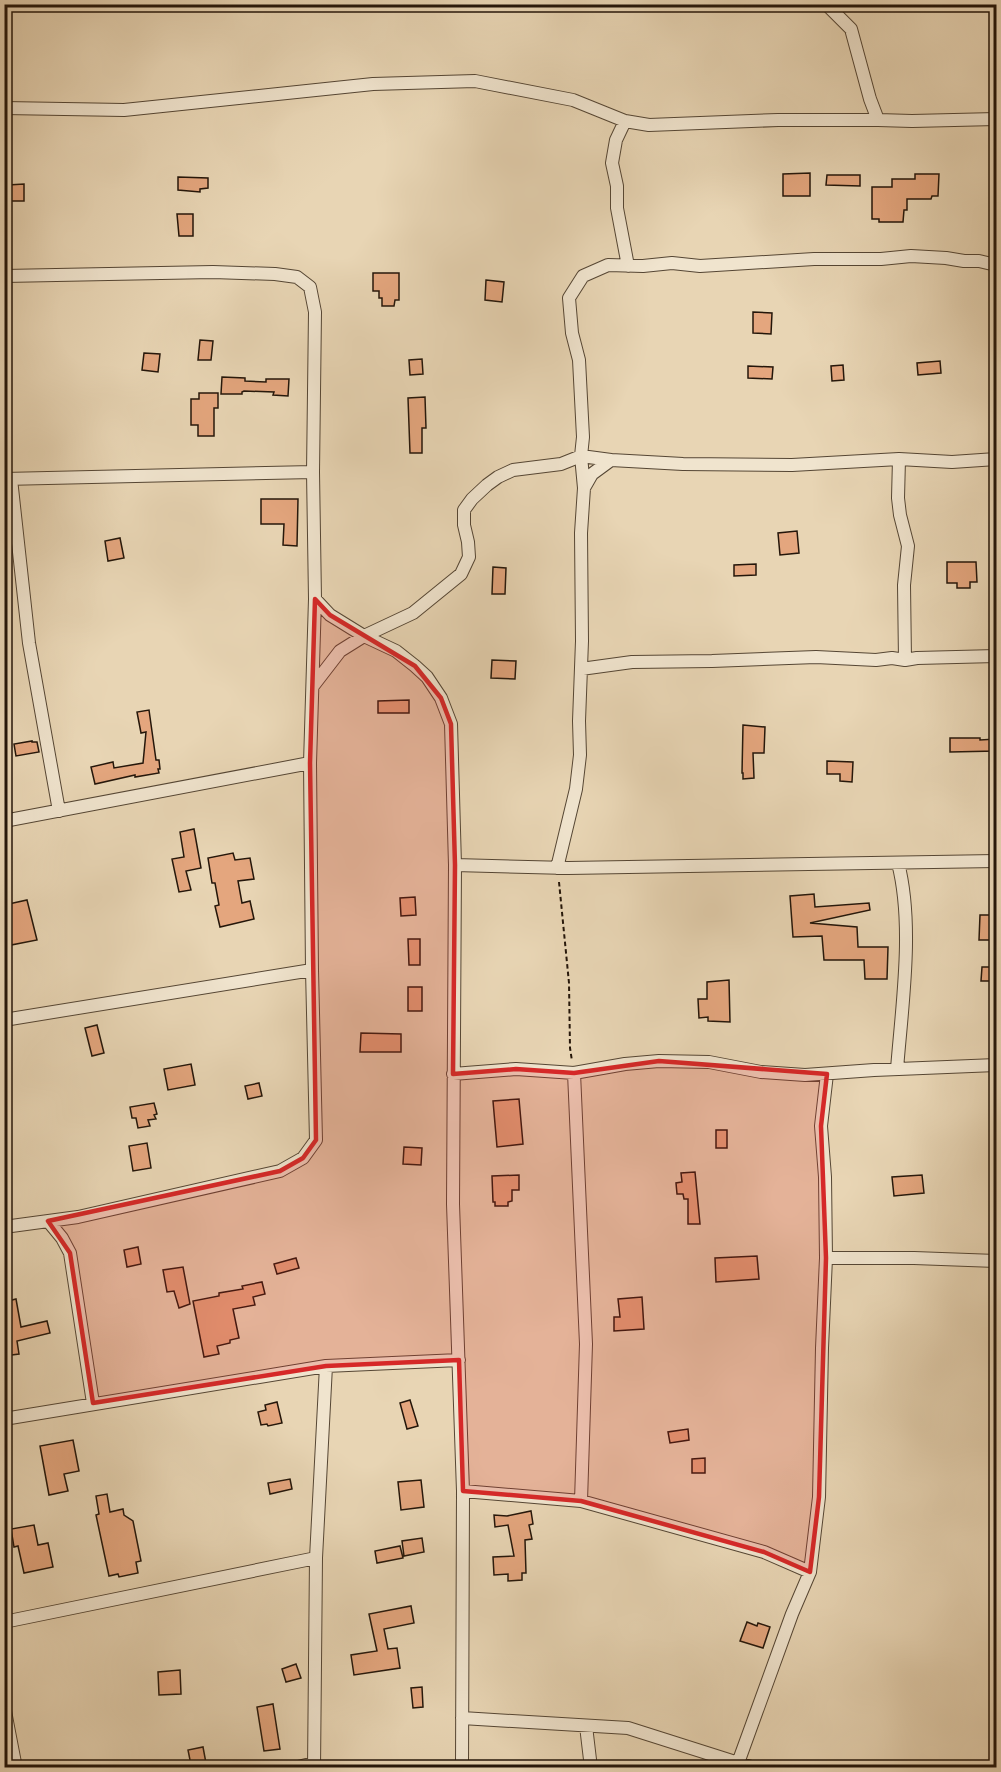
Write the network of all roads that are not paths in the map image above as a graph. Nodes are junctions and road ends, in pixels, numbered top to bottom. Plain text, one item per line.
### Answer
1 (826, 4) edge
2 (4, 108) edge
3 (996, 119) edge
4 (878, 120) junction
5 (625, 121) junction
6 (996, 265) edge
7 (628, 266) junction
8 (4, 276) edge
9 (581, 456) junction
10 (899, 459) junction
11 (996, 459) edge
12 (611, 460) junction
13 (313, 472) junction
14 (8, 479) edge
15 (584, 488) junction
16 (315, 599) junction
17 (364, 636) junction
18 (996, 656) edge
19 (905, 660) junction
20 (581, 669) junction
21 (312, 687) junction
22 (310, 763) junction
23 (59, 811) junction
24 (4, 820) edge
25 (996, 861) edge
26 (898, 863) junction
27 (455, 865) junction
28 (557, 868) junction
29 (312, 970) junction
30 (4, 1020) edge
31 (996, 1065) edge
32 (897, 1069) junction
33 (574, 1073) junction
34 (453, 1074) junction
35 (827, 1074) junction
36 (48, 1221) junction
37 (4, 1227) edge
38 (826, 1258) junction
39 (996, 1261) edge
40 (459, 1360) junction
41 (326, 1366) junction
42 (93, 1403) junction
43 (4, 1419) edge
44 (463, 1491) junction
45 (580, 1501) junction
46 (316, 1558) junction
47 (810, 1572) junction
48 (4, 1622) edge
49 (4, 1706) edge
50 (462, 1718) junction
51 (586, 1726) junction
52 (738, 1762) junction
53 (314, 1765) edge
54 (16, 1767) edge
55 (294, 1767) edge
56 (462, 1767) edge
57 (591, 1767) edge
58 (754, 1767) edge

1 - 4 street
2 - 5 street
3 - 4 street
4 - 5 street
5 - 7 street
6 - 7 street
7 - 9 street
8 - 13 street
9 - 12 street
9 - 15 street
9 - 17 street
10 - 11 street
10 - 12 street
10 - 19 street
12 - 15 street
13 - 14 street
13 - 16 street
14 - 23 street
15 - 20 street
16 - 17 street
16 - 21 street
17 - 21 street
17 - 27 street
18 - 19 street
19 - 20 street
20 - 28 street
21 - 22 street
22 - 23 street
22 - 29 street
23 - 24 street
25 - 26 street
26 - 28 street
26 - 32 street
27 - 28 street
27 - 34 street
29 - 30 street
29 - 36 street
31 - 32 street
32 - 35 street
33 - 34 street
33 - 35 street
33 - 45 street
34 - 40 street
35 - 38 street
36 - 37 street
36 - 42 street
38 - 39 street
38 - 47 street
40 - 41 street
40 - 44 street
41 - 42 street
41 - 46 street
42 - 43 street
44 - 45 street
44 - 50 street
45 - 47 street
46 - 48 street
46 - 53 street
47 - 52 street
49 - 54 street
50 - 51 street
50 - 56 street
51 - 52 street
51 - 57 street
52 - 58 street
53 - 55 street

